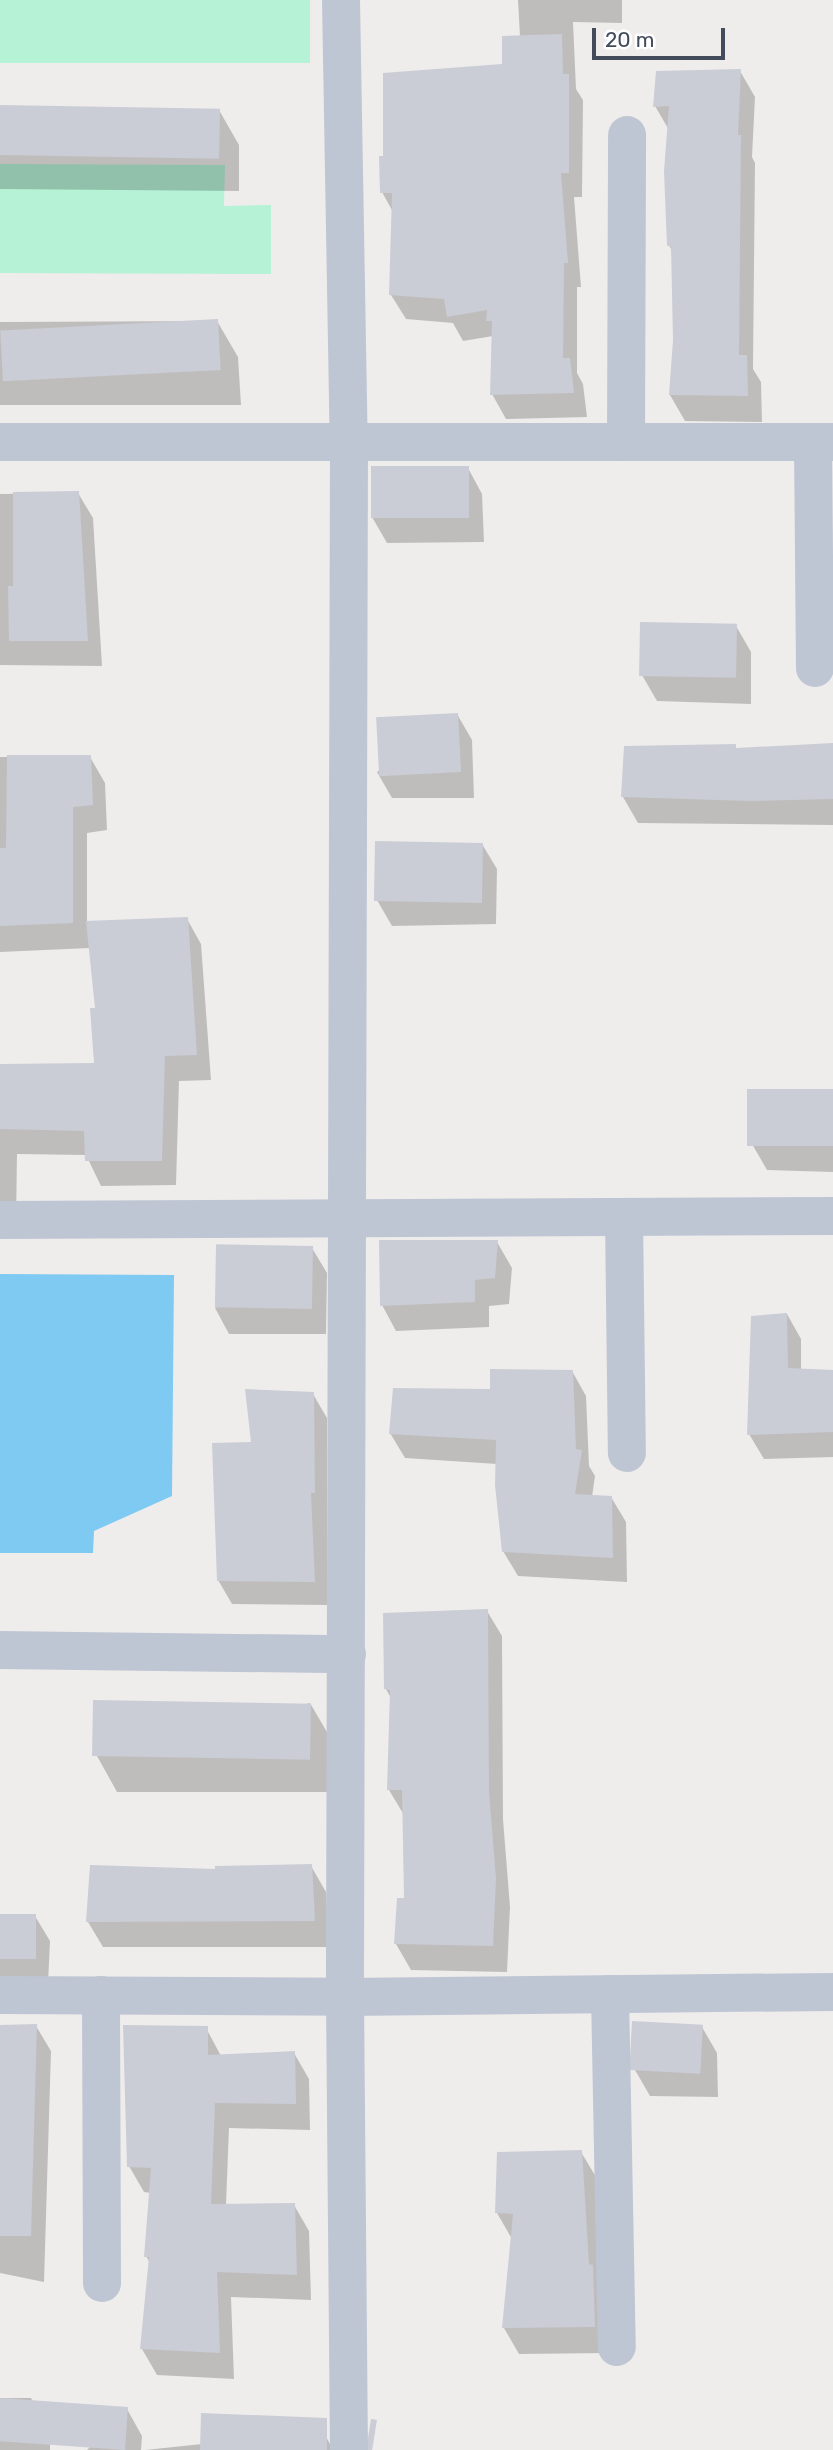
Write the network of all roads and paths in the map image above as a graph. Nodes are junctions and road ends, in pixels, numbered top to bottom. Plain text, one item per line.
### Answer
1 (341, 0) edge
2 (627, 135) dead end
3 (0, 442) edge
4 (349, 442) junction
5 (626, 442) junction
6 (823, 442) edge
7 (815, 668) dead end
8 (833, 1216) edge
9 (624, 1217) junction
10 (349, 1219) junction
11 (0, 1220) edge
12 (627, 1453) dead end
13 (0, 1650) edge
14 (347, 1654) junction
15 (833, 1992) edge
16 (610, 1994) junction
17 (0, 1995) edge
18 (101, 1995) junction
19 (345, 1997) junction
20 (102, 2283) dead end
21 (617, 2347) dead end
22 (349, 2450) edge

1 - 4 street
2 - 5 street
3 - 4 street
4 - 5 street
4 - 10 street
5 - 6 street
6 - 7 street
8 - 9 street
9 - 10 street
9 - 12 street
10 - 11 street
10 - 14 street
13 - 14 street
14 - 19 street
15 - 16 street
16 - 19 street
16 - 21 street
17 - 18 street
18 - 19 street
18 - 20 street
19 - 22 street

